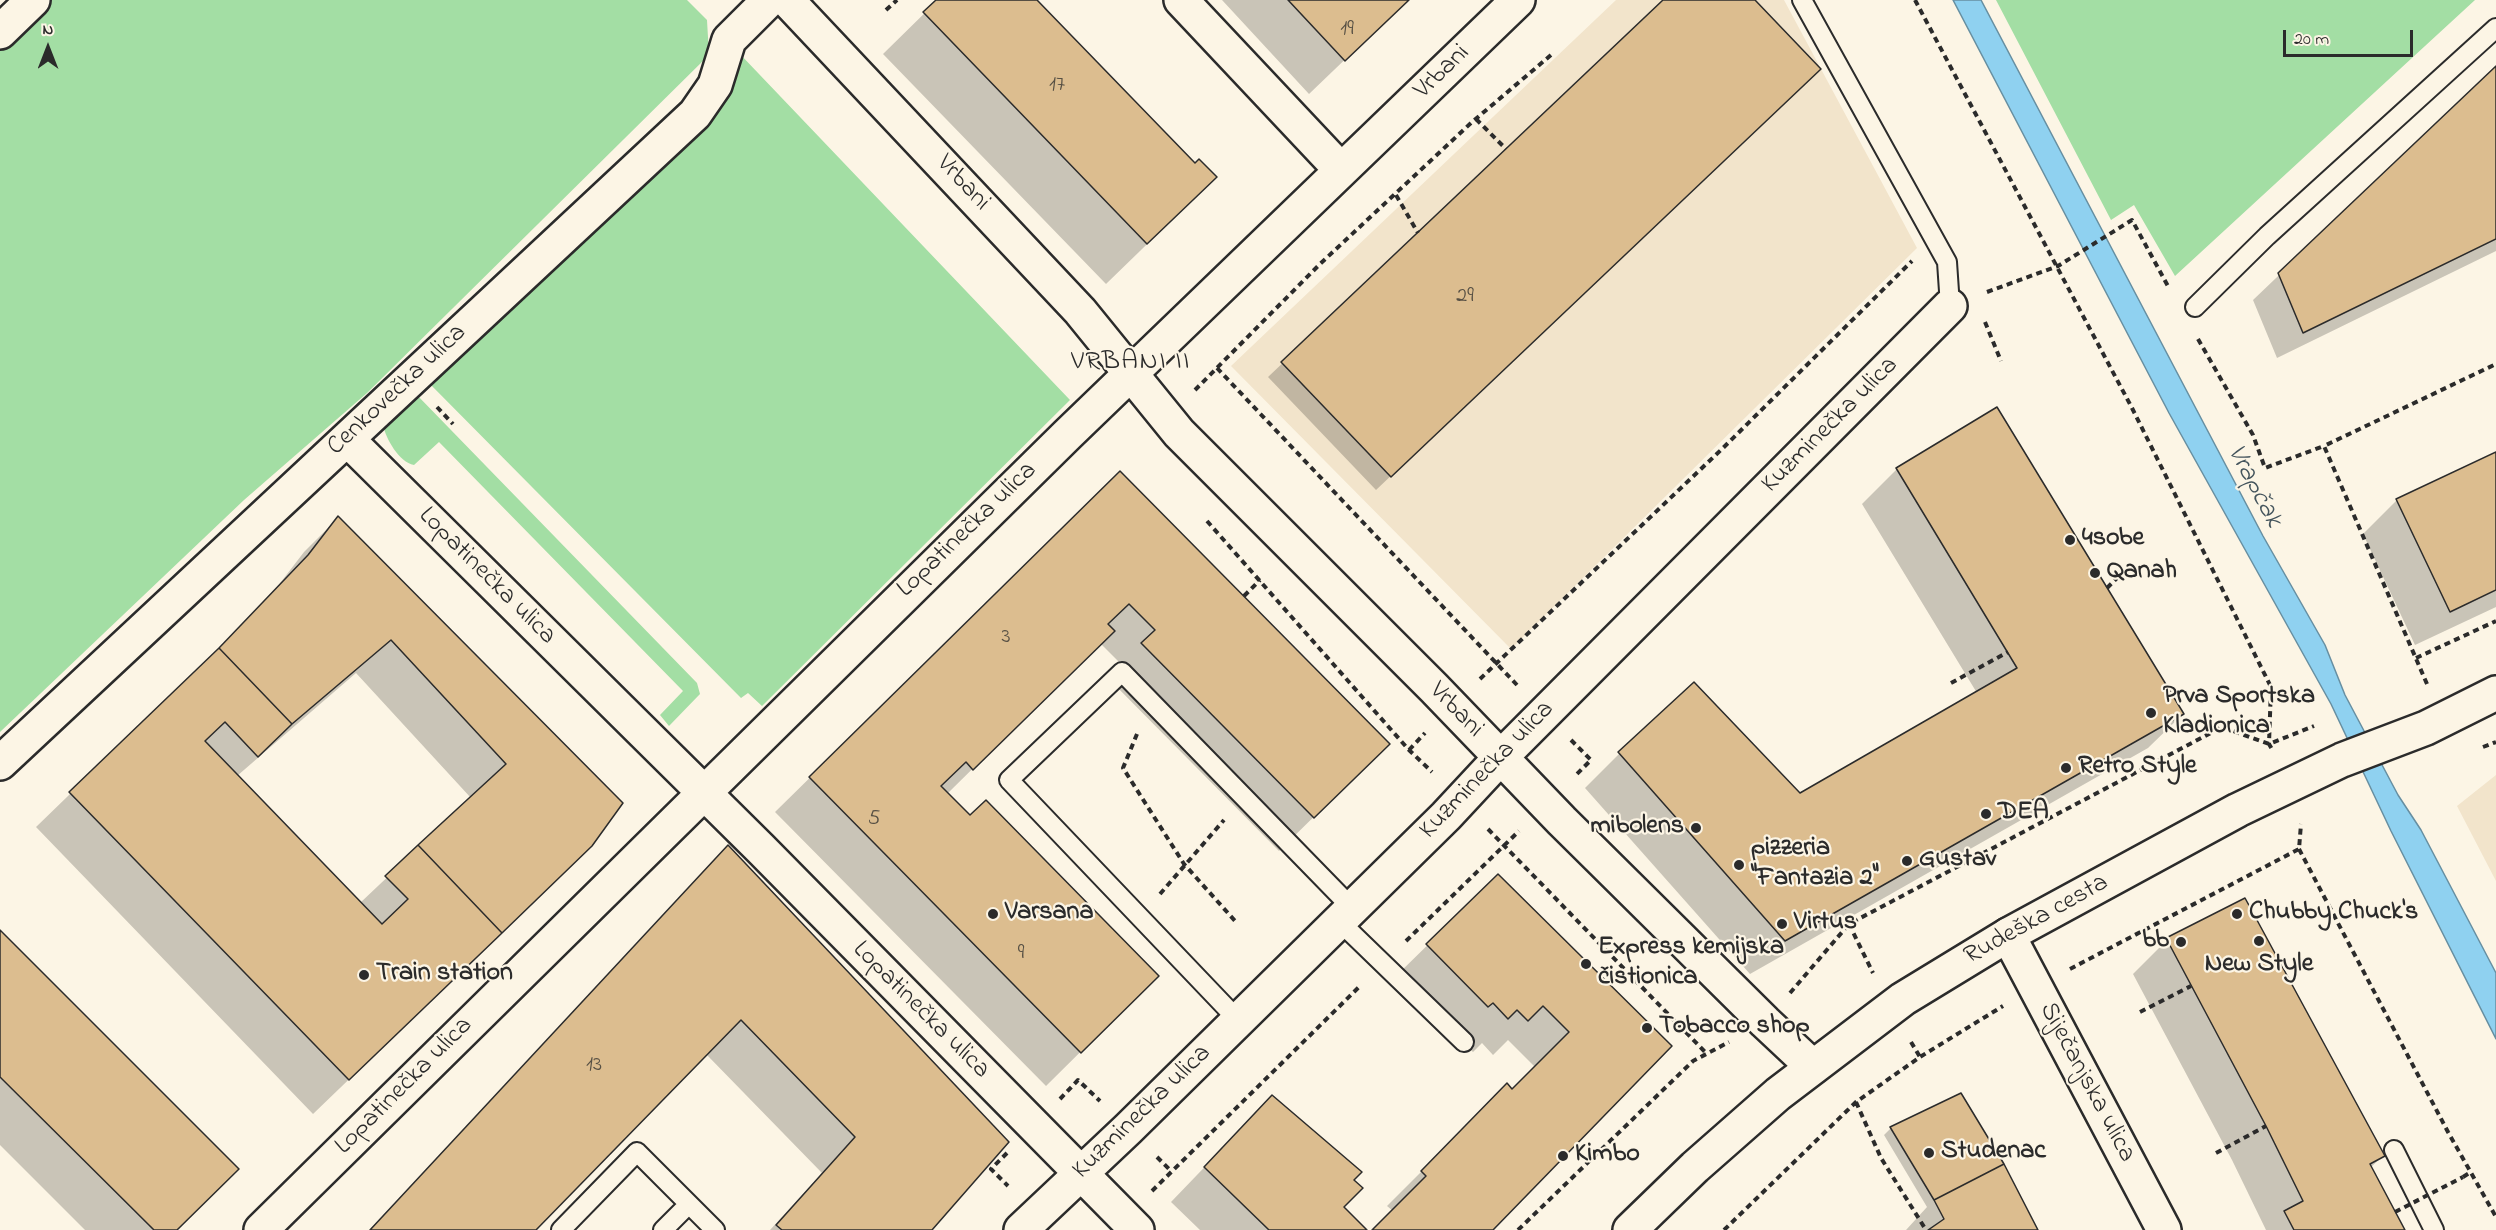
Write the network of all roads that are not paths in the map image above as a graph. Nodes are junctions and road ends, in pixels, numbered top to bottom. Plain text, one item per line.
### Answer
1 (33, 0) edge
2 (769, 0) edge
3 (787, 0) edge
4 (1181, 0) edge
5 (1518, 0) edge
6 (1802, 0) edge
7 (2496, 27) edge
8 (0, 32) edge
9 (1341, 170) junction
10 (1950, 306) joint
11 (2195, 307) dead end
12 (1131, 372) junction
13 (346, 439) junction
14 (2496, 693) edge
15 (1500, 758) junction
16 (0, 763) edge
17 (703, 792) junction
18 (1345, 914) junction
19 (2008, 935) junction
20 (1238, 1020) junction
21 (1464, 1042) dead end
22 (1813, 1067) junction
23 (2394, 1150) dead end
24 (1080, 1174) junction
25 (689, 1204) junction
26 (569, 1227) edge
27 (261, 1230) edge
28 (663, 1230) edge
29 (715, 1230) edge
30 (1021, 1230) edge
31 (1137, 1230) edge
32 (1630, 1230) edge
33 (2164, 1230) edge
34 (2434, 1230) edge

1 - 8 street
2 - 13 street, Cenkovečka ulica
3 - 12 street, Vrbani
4 - 9 street
5 - 9 street, Vrbani
6 - 10 lane
7 - 11 lane
9 - 12 street, Vrbani
10 - 15 street, Kuzminečka ulica
12 - 15 street, Vrbani
12 - 17 street, Lopatinečka ulica
13 - 16 street, Cenkovečka ulica
13 - 17 street, Lopatinečka ulica
14 - 19 street, Rudeška cesta
15 - 18 street, Kuzminečka ulica
15 - 22 street, Vrbani
17 - 24 street, Lopatinečka ulica
17 - 27 street, Lopatinečka ulica
18 - 20 street, Kuzminečka ulica
18 - 20 lane
18 - 21 lane
19 - 22 street, Rudeška cesta
19 - 33 street, Siječanjska ulica
20 - 24 street, Kuzminečka ulica
22 - 32 street, Rudeška cesta
23 - 34 lane
24 - 30 street, Kuzminečka ulica
24 - 31 street, Lopatinečka ulica
25 - 26 lane
25 - 28 lane
25 - 29 lane

